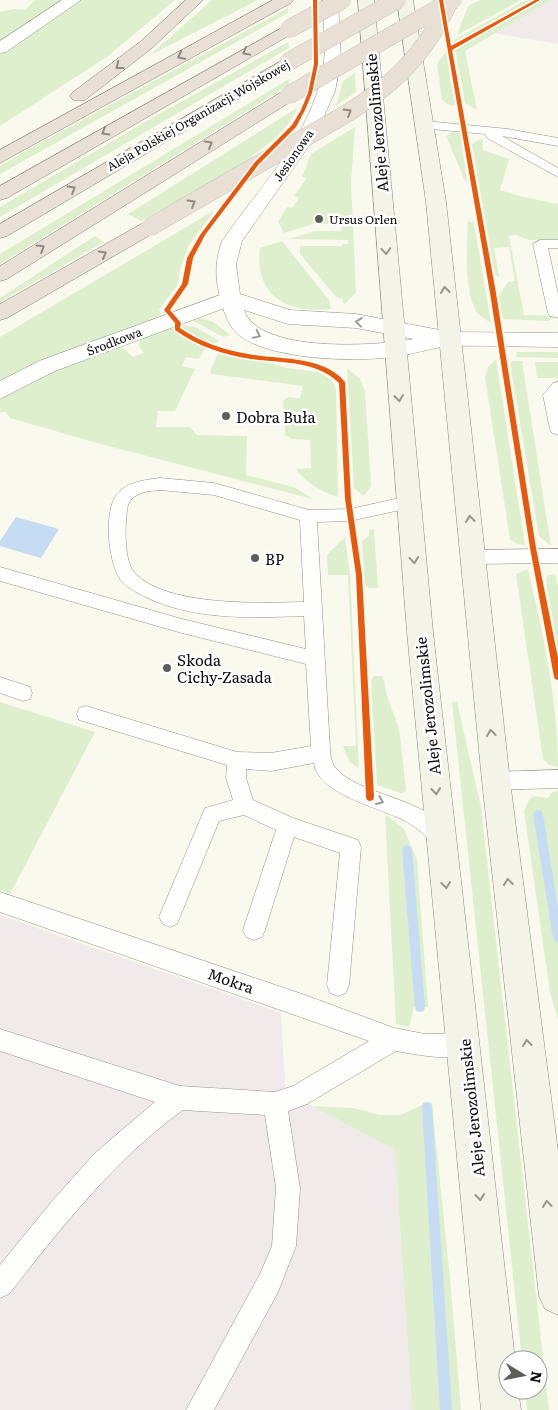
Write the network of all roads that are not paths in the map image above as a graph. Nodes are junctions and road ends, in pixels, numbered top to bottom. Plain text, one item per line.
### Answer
1 (72, 0) edge
2 (195, 0) edge
3 (285, 0) edge
4 (330, 0) edge
5 (342, 0) edge
6 (366, 0) edge
7 (397, 0) edge
8 (405, 0) edge
9 (451, 0) edge
10 (1, 46) edge
11 (425, 125) junction
12 (486, 132) junction
13 (558, 142) edge
14 (0, 153) edge
15 (0, 157) edge
16 (558, 173) edge
17 (0, 194) edge
18 (0, 232) edge
19 (558, 244) edge
20 (544, 262) junction
21 (558, 262) edge
22 (0, 275) edge
23 (552, 278) edge
24 (554, 294) edge
25 (231, 298) junction
26 (558, 312) edge
27 (0, 314) edge
28 (393, 339) junction
29 (450, 339) junction
30 (558, 340) edge
31 (558, 387) edge
32 (0, 391) edge
33 (558, 429) edge
34 (409, 502) junction
35 (308, 516) junction
36 (558, 556) edge
37 (474, 557) junction
38 (0, 574) edge
39 (313, 609) junction
40 (316, 659) junction
41 (0, 685) edge
42 (23, 693) dead end
43 (86, 714) dead end
44 (238, 760) junction
45 (323, 761) junction
46 (558, 779) edge
47 (496, 781) junction
48 (245, 806) junction
49 (288, 826) junction
50 (440, 836) junction
51 (0, 902) edge
52 (170, 917) dead end
53 (254, 930) dead end
54 (338, 985) dead end
55 (394, 1039) junction
56 (0, 1040) edge
57 (464, 1044) junction
58 (180, 1098) junction
59 (275, 1104) junction
60 (0, 1285) edge
61 (558, 1296) edge
62 (199, 1410) edge
63 (501, 1410) edge

1 - 10 street
2 -> 14 highway
3 -> 15 highway
4 - 25 street, Jesionowa
5 -> 17 highway, Aleja Polskiej Organizacji Wojskowej, bridge
6 -> 28 main road, Aleje Jerozolimskie
18 -> 7 highway, Aleja Polskiej Organizacji Wojskowej, bridge
8 - 11 main road
22 -> 9 highway, bridge
27 -> 9 highway, bridge
11 - 12 lane
29 -> 11 main road
12 - 13 lane
12 - 16 lane
19 - 20 lane
20 - 21 lane
20 - 23 lane
23 - 24 lane
24 - 26 lane
28 -> 25 street
25 -> 28 street, Jesionowa
25 - 32 street, Środkowa
28 - 29 street
28 -> 34 main road, Aleje Jerozolimskie
29 - 30 street
37 -> 29 main road
31 - 33 lane
34 - 35 lane
34 -> 50 main road, Aleje Jerozolimskie
35 - 39 lane
35 - 39 lane
36 - 37 lane
47 -> 37 main road
38 - 40 lane
39 - 40 lane
40 - 45 lane
41 - 42 lane
43 - 44 lane
44 - 45 lane
44 - 48 lane
45 -> 50 lane
46 - 47 lane
61 -> 47 main road
48 - 49 lane
48 - 52 lane
49 - 53 lane
49 - 54 lane
50 -> 57 main road, Aleje Jerozolimskie
51 - 55 lane, Mokra
55 - 57 lane, Mokra
55 - 59 lane
56 - 58 lane
57 -> 63 main road, Aleje Jerozolimskie
58 - 59 lane
58 - 60 lane
59 - 62 lane

